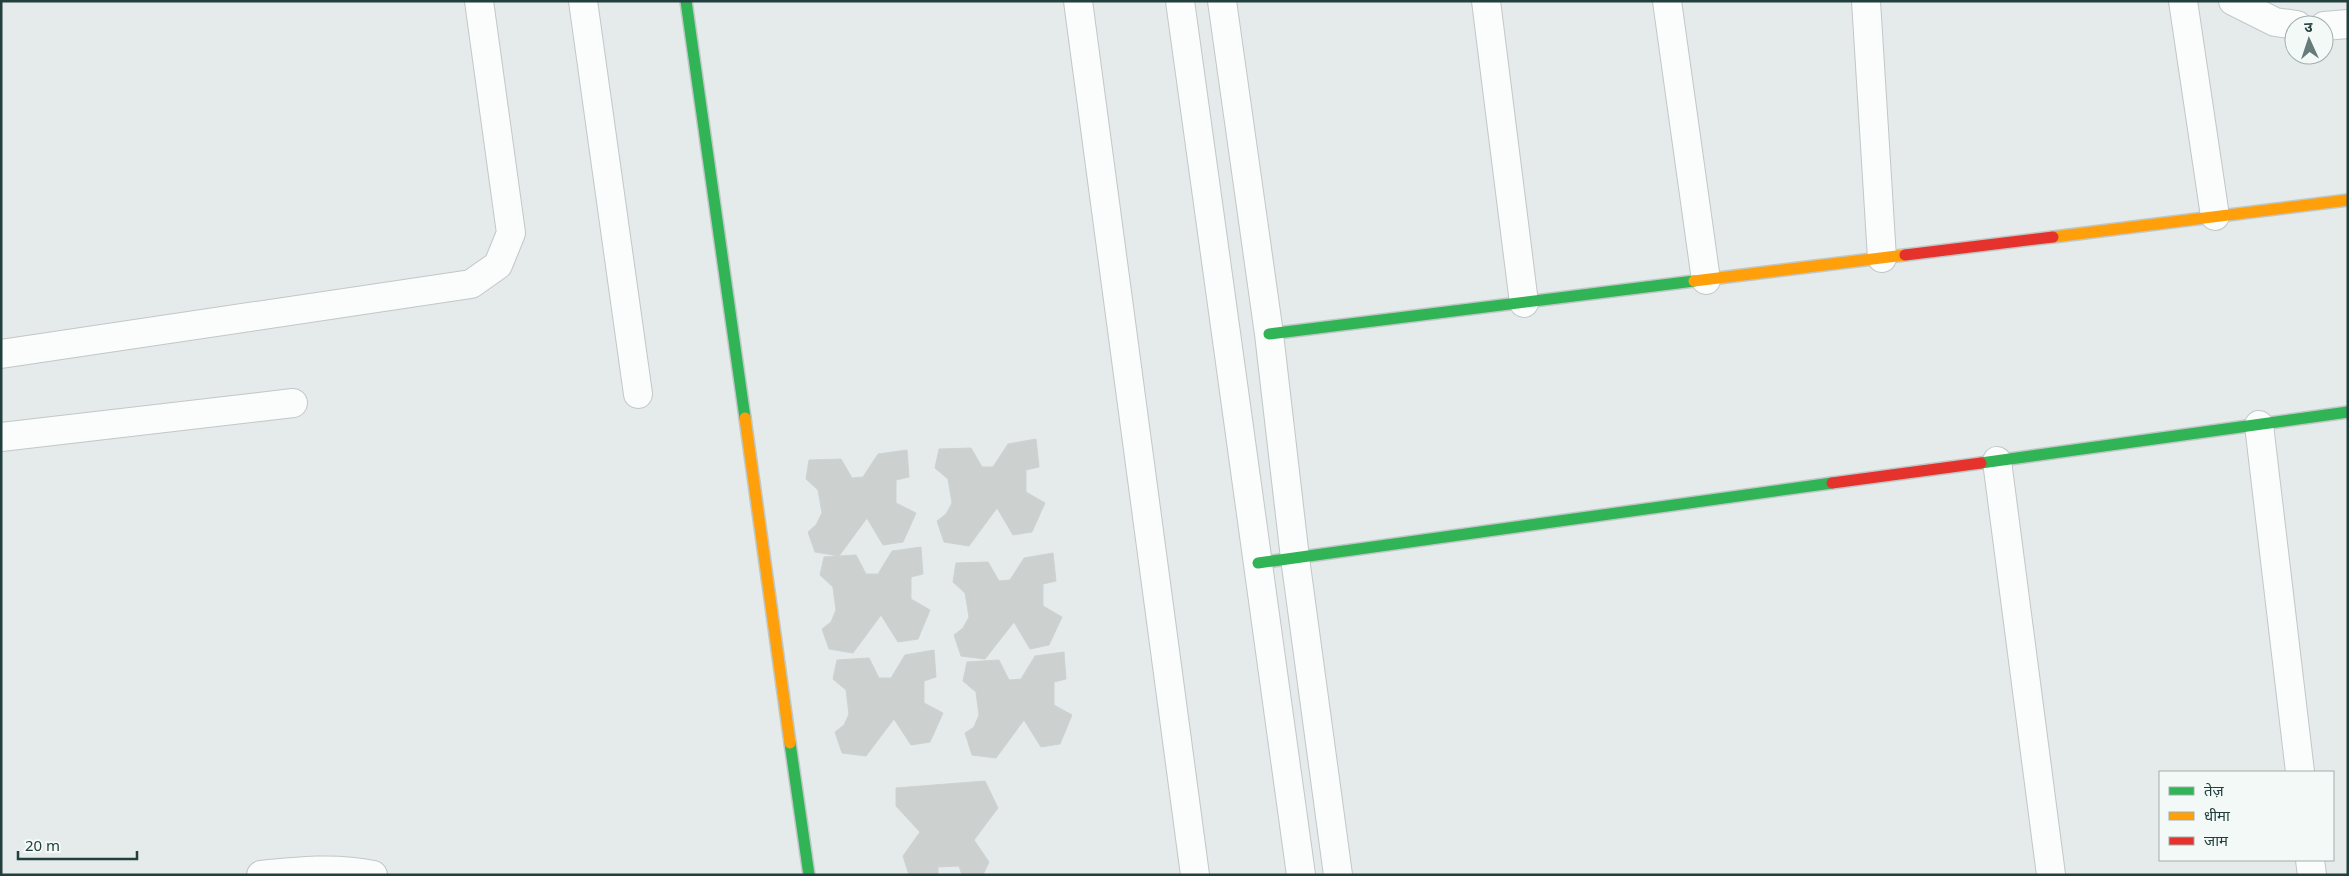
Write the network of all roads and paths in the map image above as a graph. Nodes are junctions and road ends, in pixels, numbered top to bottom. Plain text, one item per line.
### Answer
1 (480, 1) edge
2 (583, 1) edge
3 (686, 1) edge
4 (1078, 1) edge
5 (1180, 1) edge
6 (1222, 1) edge
7 (1486, 1) edge
8 (1667, 1) edge
9 (1866, 1) edge
10 (2183, 1) edge
11 (2233, 1) edge
12 (2284, 23) edge
13 (2348, 24) edge
14 (2334, 25) edge
15 (2348, 200) edge
16 (2215, 216) junction
17 (1882, 258) junction
18 (1706, 280) junction
19 (1524, 302) junction
20 (1269, 334) junction
21 (1, 354) edge
22 (638, 394) dead end
23 (293, 403) dead end
24 (2348, 412) edge
25 (2259, 424) junction
26 (1, 436) edge
27 (1997, 461) junction
28 (1295, 558) junction
29 (1258, 564) junction
30 (2300, 771) edge
31 (2310, 861) edge
32 (261, 875) edge
33 (373, 875) edge
34 (809, 875) edge
35 (1195, 875) edge
36 (1301, 875) edge
37 (1338, 875) edge
38 (2050, 875) edge
39 (2312, 875) edge

1 - 21 street
2 - 22 street
3 - 34 street
4 - 35 street
5 - 29 street
6 - 20 street
7 - 19 street
8 - 18 street
9 - 17 street
10 - 16 street
11 - 12 street
13 - 14 street
15 - 16 street
16 - 17 street
17 - 18 street
18 - 19 street
19 - 20 street
20 - 28 street
23 - 26 street
24 - 25 street
25 - 27 street
25 - 30 street
27 - 28 street
27 - 38 street
28 - 29 street
28 - 37 street
29 - 36 street
31 - 39 street
32 - 33 street

